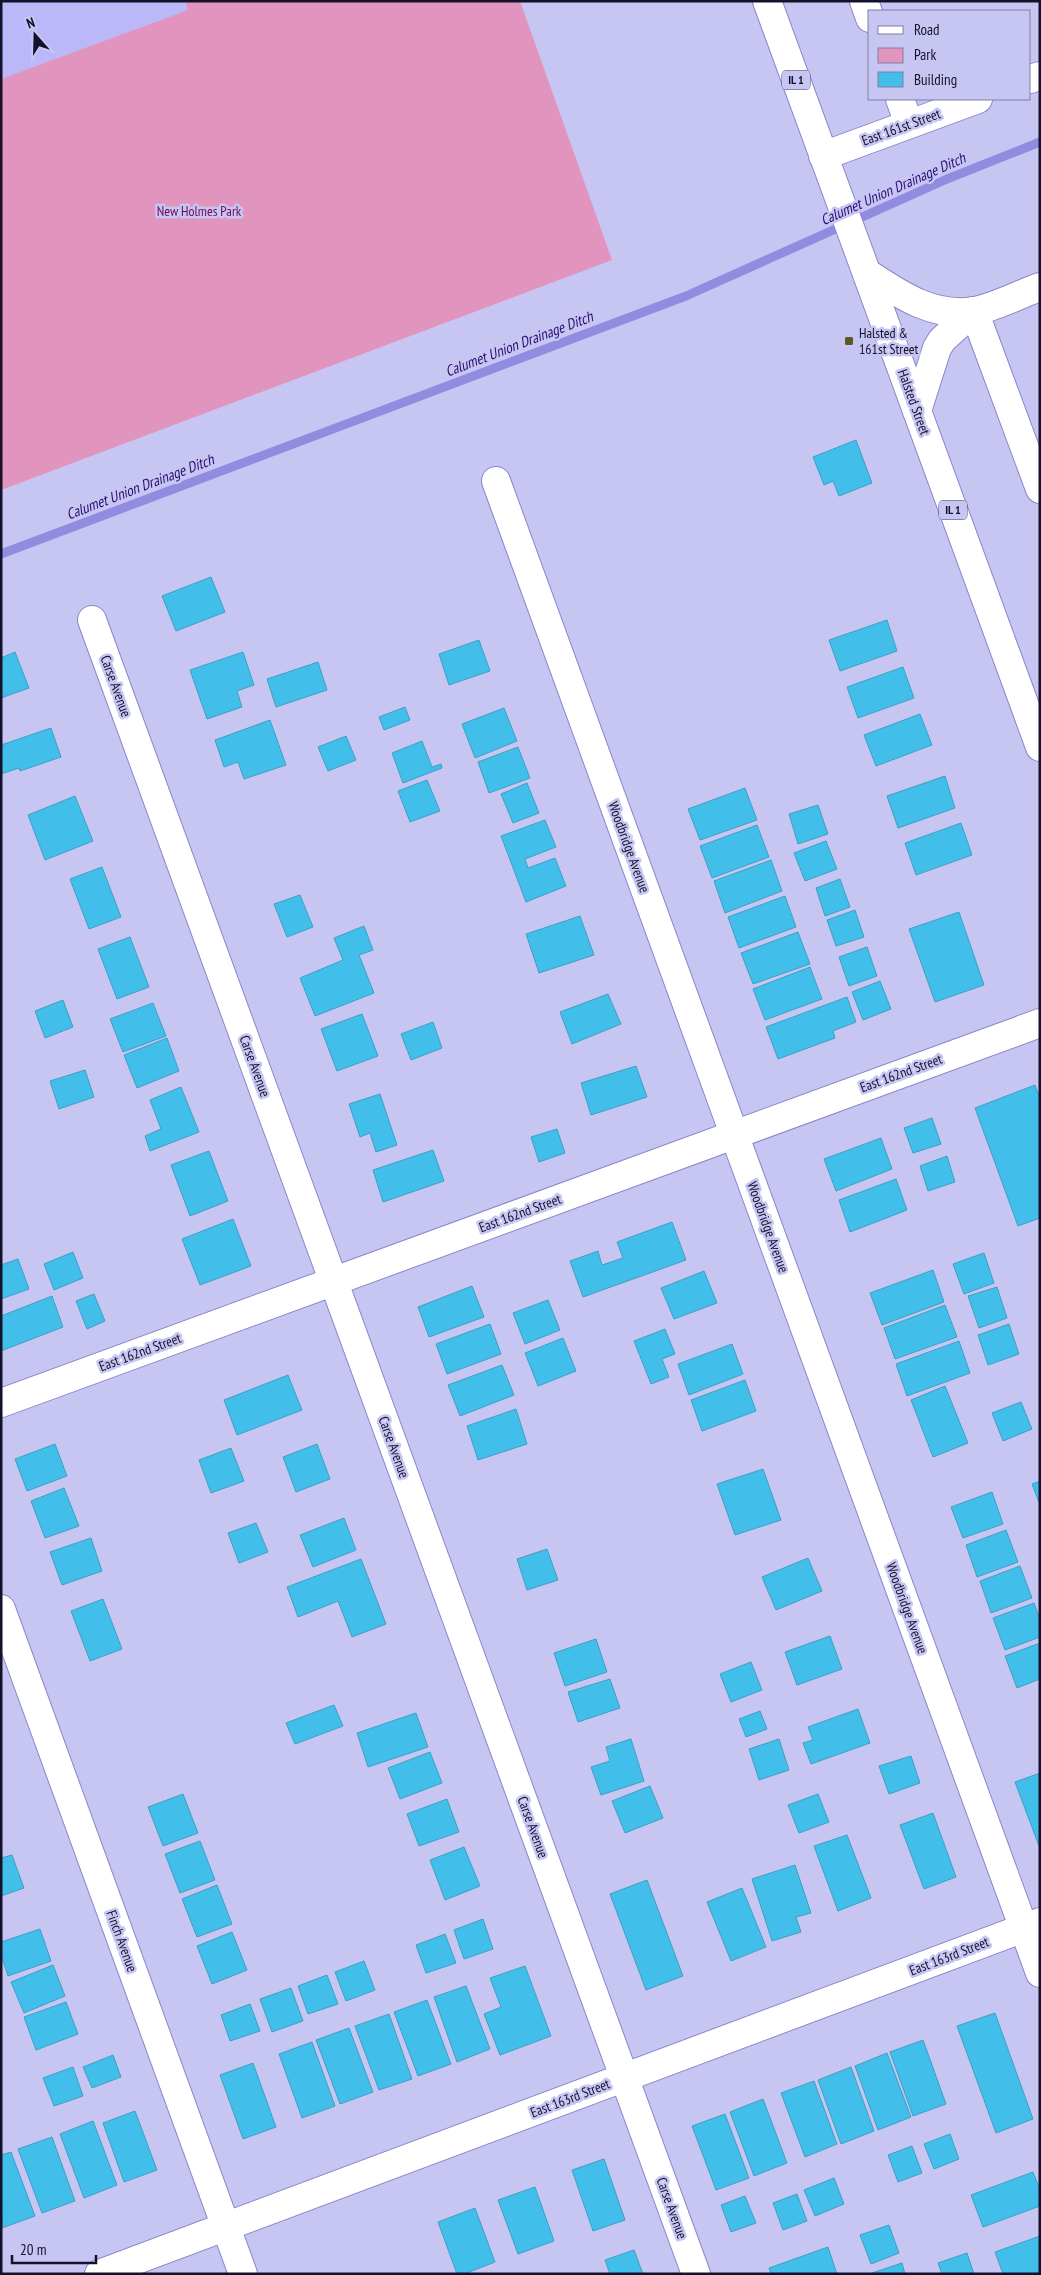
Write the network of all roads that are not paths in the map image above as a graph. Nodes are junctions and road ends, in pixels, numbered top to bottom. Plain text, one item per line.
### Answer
1 (767, 1) edge
2 (900, 100) edge
3 (975, 100) edge
4 (909, 124) junction
5 (824, 156) junction
6 (867, 273) junction
7 (1040, 287) edge
8 (974, 311) junction
9 (917, 411) junction
10 (496, 481) dead end
11 (1040, 489) edge
12 (92, 620) dead end
13 (1040, 747) edge
14 (1040, 1023) edge
15 (734, 1134) junction
16 (334, 1281) junction
17 (1, 1403) edge
18 (1, 1609) edge
19 (1032, 1925) edge
20 (1040, 1973) edge
21 (624, 2077) junction
22 (226, 2226) junction
23 (99, 2274) edge
24 (243, 2274) edge
25 (696, 2274) edge

1 - 5 street, Halsted Street / IL 1
2 - 4 street
3 - 4 street, East 161st Street
4 - 5 street, East 161st Street
5 - 6 street, Halsted Street / IL 1
6 - 8 street
6 - 9 street, Halsted Street / IL 1
7 - 8 street
8 - 9 street
8 - 11 street
9 - 13 street, Halsted Street / IL 1
10 - 15 street, Woodbridge Avenue
12 - 16 street, Carse Avenue
14 - 15 street, East 162nd Street
15 - 16 street, East 162nd Street
15 - 19 street, Woodbridge Avenue
16 - 17 street, East 162nd Street
16 - 21 street, Carse Avenue
18 - 22 street, Finch Avenue
19 - 20 street, Woodbridge Avenue
19 - 21 street, East 163rd Street
21 - 22 street, East 163rd Street
21 - 25 street, Carse Avenue
22 - 23 street, East 163rd Street
22 - 24 street, Finch Avenue

